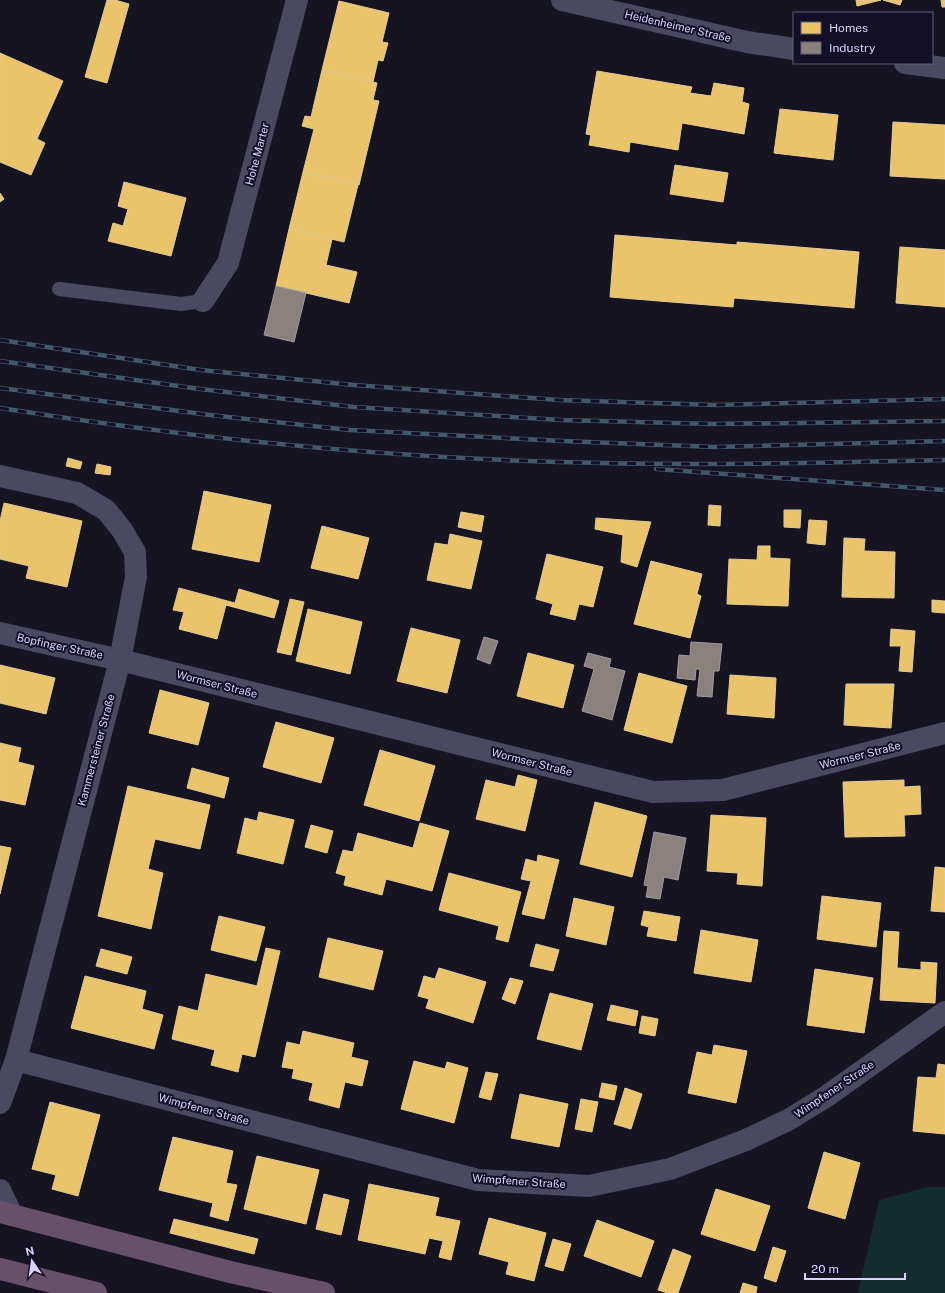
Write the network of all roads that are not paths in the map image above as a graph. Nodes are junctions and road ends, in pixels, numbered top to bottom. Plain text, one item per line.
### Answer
1 (297, 0) edge
2 (574, 1) edge
3 (793, 48) edge
4 (913, 64) edge
5 (945, 68) edge
6 (59, 289) dead end
7 (203, 302) joint
8 (0, 476) edge
9 (0, 633) edge
10 (120, 660) junction
11 (945, 733) edge
12 (945, 1012) edge
13 (16, 1060) junction
14 (0, 1103) edge
15 (0, 1190) edge
16 (6, 1213) edge
17 (0, 1269) edge
18 (96, 1293) edge
19 (324, 1293) edge

1 - 7 street, Hohe Marter
2 - 3 street, Heidenheimer Straße
4 - 5 street
6 - 7 lane
8 - 10 street, Kammersteiner Straße
9 - 10 street, Bopfinger Straße
10 - 11 street, Wormser Straße
10 - 13 street, Kammersteiner Straße
12 - 13 street, Wimpfener Straße
13 - 14 street, Kammersteiner Straße
15 - 16 street
16 - 19 highway
17 - 18 highway

